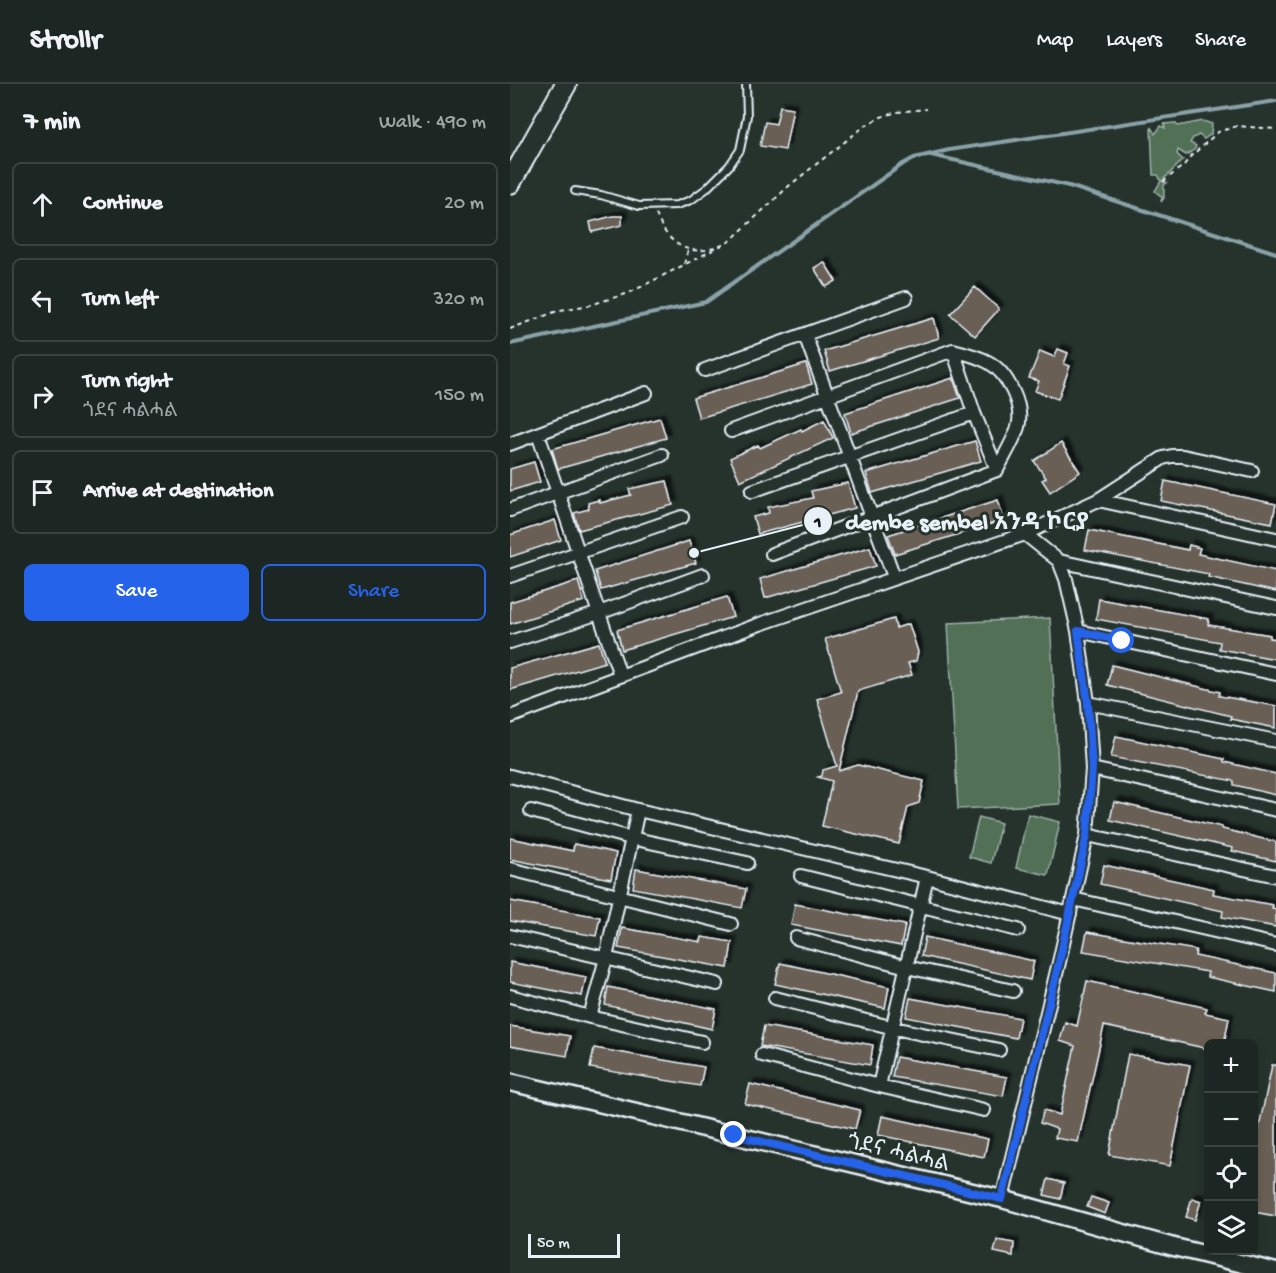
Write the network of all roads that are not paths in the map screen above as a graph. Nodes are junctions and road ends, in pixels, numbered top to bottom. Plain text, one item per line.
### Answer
1 (566, 84) edge
2 (746, 84) edge
3 (510, 183) edge
4 (574, 191) dead end
5 (906, 298) dead end
6 (805, 335) junction
7 (953, 350) junction
8 (705, 370) dead end
9 (646, 393) dead end
10 (828, 395) junction
11 (974, 413) junction
12 (731, 430) dead end
13 (538, 434) junction
14 (510, 444) edge
15 (662, 455) dead end
16 (850, 456) junction
17 (997, 470) junction
18 (1252, 471) dead end
19 (752, 491) dead end
20 (560, 493) junction
21 (1098, 500) junction
22 (510, 510) edge
23 (682, 517) dead end
24 (873, 517) junction
25 (1024, 534) junction
26 (1276, 539) edge
27 (579, 552) junction
28 (771, 554) dead end
29 (1059, 561) junction
30 (703, 575) dead end
31 (510, 576) edge
32 (894, 577) junction
33 (1276, 608) edge
34 (598, 613) junction
35 (1078, 631) junction
36 (510, 642) edge
37 (1276, 674) edge
38 (620, 675) junction
39 (1088, 703) junction
40 (510, 717) edge
41 (1276, 741) edge
42 (1092, 769) junction
43 (510, 776) edge
44 (638, 810) junction
45 (1276, 810) edge
46 (531, 811) dead end
47 (1087, 835) junction
48 (631, 838) junction
49 (747, 863) dead end
50 (510, 869) edge
51 (801, 876) dead end
52 (1276, 876) edge
53 (927, 878) junction
54 (619, 897) junction
55 (1073, 898) junction
56 (920, 906) junction
57 (1070, 914) junction
58 (731, 924) dead end
59 (1018, 930) dead end
60 (510, 936) edge
61 (796, 938) dead end
62 (1276, 945) edge
63 (606, 958) junction
64 (907, 967) junction
65 (717, 984) dead end
66 (1013, 992) dead end
67 (510, 996) edge
68 (775, 998) dead end
69 (590, 1017) junction
70 (894, 1029) junction
71 (702, 1042) dead end
72 (999, 1050) dead end
73 (762, 1055) dead end
74 (510, 1082) edge
75 (879, 1086) junction
76 (984, 1110) dead end
77 (1002, 1199) junction
78 (1276, 1272) edge

1 - 3 main road
2 - 4 lane
5 - 6 street
6 - 8 street
6 - 10 street
7 - 10 street
7 - 11 street
7 - 17 street
9 - 13 street
10 - 12 street
10 - 16 street
11 - 16 street
11 - 17 street
13 - 14 street
13 - 20 street
15 - 20 street
16 - 19 street
16 - 24 street
17 - 24 street
18 - 21 street
20 - 22 street
20 - 27 street
21 - 25 street
21 - 26 street
23 - 27 street
24 - 28 street
24 - 32 street
25 - 29 street
25 - 32 street
27 - 31 street
27 - 34 street
29 - 33 street
29 - 35 street
30 - 34 street
32 - 38 street
34 - 36 street
34 - 38 street
35 - 37 street
35 - 39 street
38 - 40 street
39 - 41 street
39 - 42 street
42 - 45 street
42 - 47 street
43 - 44 street
44 - 48 street
44 - 53 street
46 - 48 street
47 - 52 street
47 - 55 street
48 - 49 street
48 - 54 street
50 - 54 street
51 - 56 street
53 - 56 street
53 - 57 street
54 - 58 street
54 - 63 street
55 - 57 street
55 - 62 street
56 - 59 street
56 - 64 street
57 - 77 street
60 - 63 street
61 - 64 street
63 - 65 street
63 - 69 street
64 - 66 street
64 - 70 street
67 - 69 street
68 - 70 street
69 - 71 street
70 - 72 street
70 - 75 street
73 - 75 street
74 - 77 street, ጎደና ሓልሓል
75 - 76 street
77 - 78 street, ጎደና ሓልሓል

